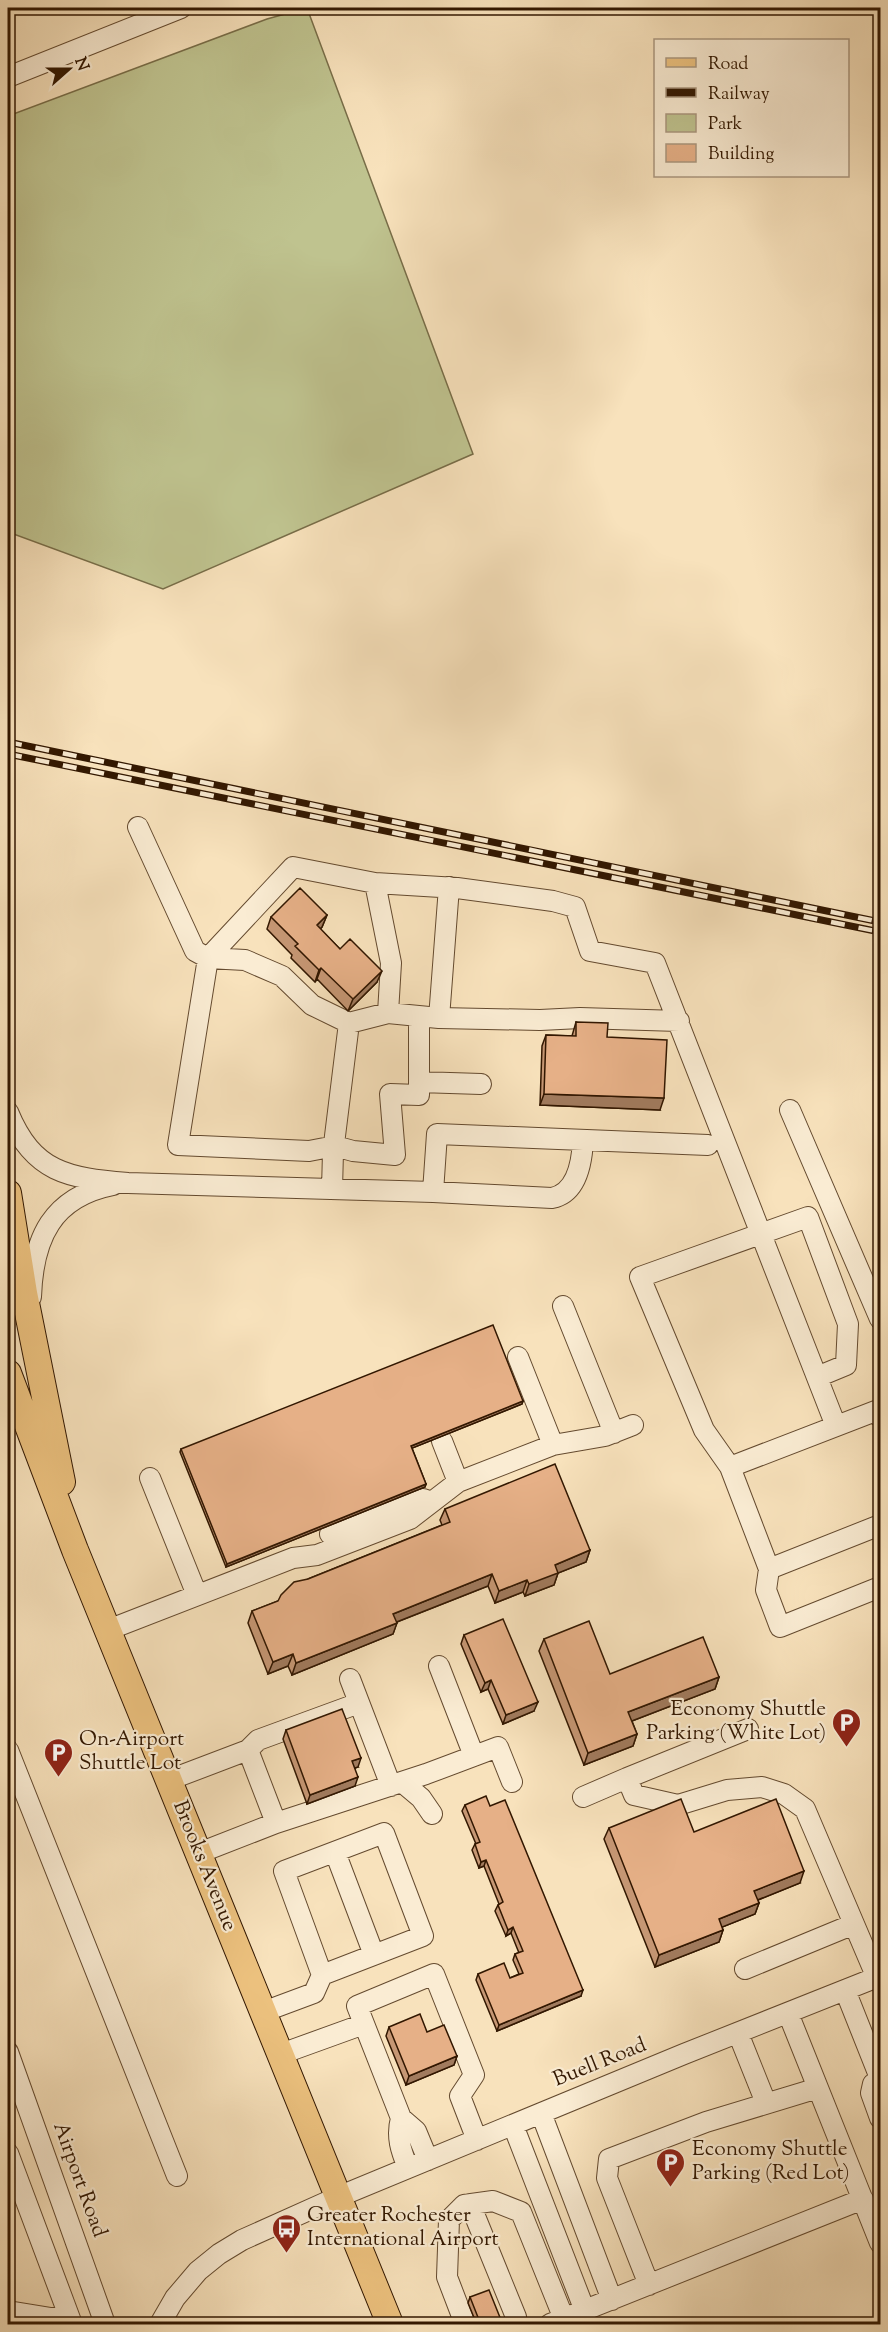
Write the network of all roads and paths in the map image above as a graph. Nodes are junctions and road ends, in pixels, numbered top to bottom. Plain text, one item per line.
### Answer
1 (181, 8) edge
2 (8, 77) edge
3 (138, 827) dead end
4 (375, 883) junction
5 (449, 887) junction
6 (208, 958) junction
7 (388, 1013) junction
8 (419, 1016) junction
9 (439, 1018) junction
10 (679, 1021) junction
11 (349, 1023) junction
12 (419, 1082) junction
13 (481, 1084) dead end
14 (790, 1110) dead end
15 (8, 1112) edge
16 (583, 1140) junction
17 (708, 1145) dead end
18 (334, 1146) junction
19 (128, 1183) junction
20 (332, 1189) junction
21 (433, 1192) junction
22 (8, 1193) edge
23 (761, 1234) junction
24 (563, 1306) dead end
25 (880, 1319) edge
26 (33, 1337) junction
27 (518, 1357) dead end
28 (8, 1373) edge
29 (817, 1377) junction
30 (880, 1417) edge
31 (836, 1426) junction
32 (442, 1441) edge
33 (553, 1445) junction
34 (730, 1467) junction
35 (150, 1478) dead end
36 (458, 1482) junction
37 (432, 1502) junction
38 (880, 1525) edge
39 (330, 1534) dead end
40 (75, 1550) junction
41 (769, 1569) junction
42 (880, 1587) edge
43 (197, 1595) junction
44 (108, 1630) junction
45 (439, 1665) dead end
46 (350, 1679) dead end
47 (359, 1703) junction
48 (747, 1729) dead end
49 (8, 1750) edge
50 (248, 1750) junction
51 (474, 1756) junction
52 (627, 1778) junction
53 (169, 1780) junction
54 (512, 1782) dead end
55 (396, 1784) junction
56 (583, 1797) dead end
57 (432, 1814) dead end
58 (276, 1823) junction
59 (335, 1852) junction
60 (199, 1853) junction
61 (854, 1924) junction
62 (374, 1955) junction
63 (745, 1969) dead end
64 (322, 1975) junction
65 (879, 1977) edge
66 (845, 1990) junction
67 (263, 2012) junction
68 (789, 2013) junction
69 (364, 2024) junction
70 (738, 2033) junction
71 (8, 2052) edge
72 (281, 2054) junction
73 (880, 2078) edge
74 (819, 2088) junction
75 (15, 2096) edge
76 (766, 2103) junction
77 (541, 2113) junction
78 (401, 2118) junction
79 (880, 2118) edge
80 (513, 2125) junction
81 (477, 2140) junction
82 (8, 2153) edge
83 (428, 2160) junction
84 (408, 2168) junction
85 (177, 2176) dead end
86 (338, 2197) junction
87 (863, 2199) junction
88 (470, 2204) junction
89 (880, 2243) edge
90 (649, 2285) junction
91 (612, 2300) junction
92 (8, 2311) edge
93 (585, 2311) junction
94 (516, 2317) dead end
95 (70, 2320) edge
96 (557, 2322) edge
97 (105, 2325) edge
98 (160, 2325) edge
99 (390, 2325) edge
100 (465, 2325) edge

1 - 2 street
3 - 6 street
4 - 5 street
4 - 6 street
4 - 7 street
5 - 9 street
5 - 10 street
6 - 11 street
6 - 18 street
7 - 8 street
7 - 11 street
8 - 9 street
8 - 12 street
9 - 10 street
10 - 23 street
11 - 18 street
12 - 13 street
12 - 18 street
14 - 25 street
15 - 19 street
16 - 17 street
16 - 21 street
16 - 21 street
18 - 20 street
19 - 20 street
19 - 26 street
20 - 21 street
22 - 26 main road
23 - 29 street
23 - 29 street
23 - 34 street
24 - 33 street
26 - 40 main road
27 - 33 street
28 - 40 main road, Brooks Avenue
29 - 31 street
30 - 31 street
31 - 34 street
32 - 36 street
33 - 36 street
34 - 41 street
35 - 43 street
36 - 37 street
37 - 39 street
37 - 43 street
38 - 41 street
40 - 44 main road, Brooks Avenue
41 - 42 street
43 - 44 street
44 - 53 main road, Brooks Avenue
45 - 51 street
46 - 47 street
47 - 50 street
47 - 55 street
48 - 52 street
49 - 85 street
50 - 53 street
50 - 58 street
51 - 54 street
51 - 55 street
52 - 56 street
52 - 61 street
53 - 60 main road, Brooks Avenue
55 - 57 street
55 - 58 street
58 - 60 street
59 - 62 street
59 - 62 street
59 - 64 street
60 - 67 main road, Brooks Avenue
61 - 63 street
61 - 65 street
62 - 64 street
64 - 67 street
65 - 66 street, Buell Road
66 - 68 street, Buell Road
66 - 73 street
67 - 72 main road, Brooks Avenue
68 - 70 street, Buell Road
68 - 74 street
69 - 72 street
69 - 78 street
69 - 81 street
70 - 76 street
70 - 77 street, Buell Road
71 - 75 street, Airport Road
72 - 86 main road, Brooks Avenue
73 - 79 street
74 - 76 street
74 - 87 street
75 - 97 street, Airport Road
76 - 90 street
77 - 80 street, Buell Road
77 - 91 street
78 - 83 street
78 - 84 street
80 - 81 street, Buell Road
80 - 93 street
81 - 83 street, Buell Road
82 - 95 street
83 - 84 street, Buell Road
84 - 86 street, Buell Road
86 - 98 street
86 - 99 main road, Brooks Avenue
87 - 89 street
87 - 90 street
88 - 94 street
88 - 96 street
88 - 100 street
90 - 91 street
91 - 93 street
92 - 95 street
93 - 96 street

